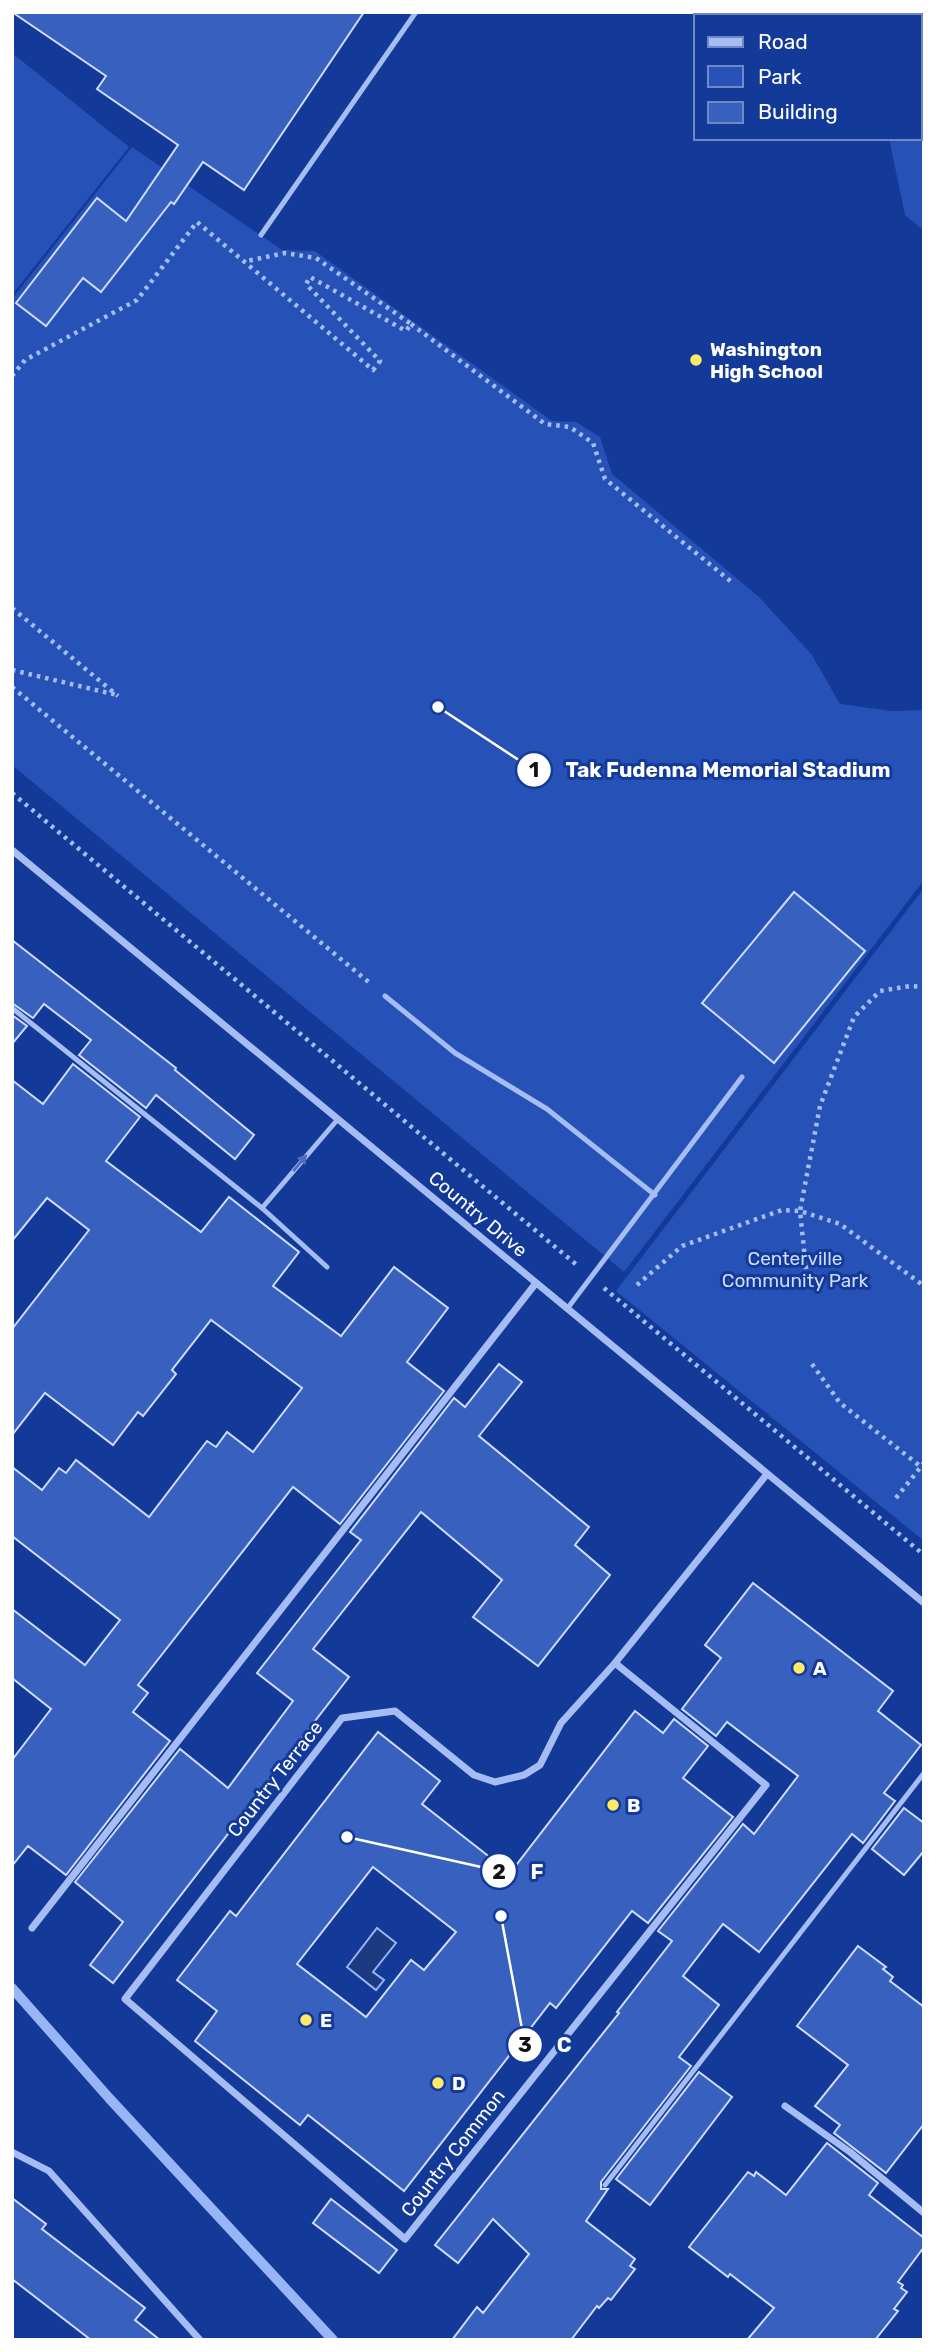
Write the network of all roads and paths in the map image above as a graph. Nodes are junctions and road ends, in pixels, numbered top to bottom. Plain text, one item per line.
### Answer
1 (416, 12) edge
2 (261, 235) dead end
3 (247, 261) junction
4 (411, 324) junction
5 (12, 376) edge
6 (734, 584) dead end
7 (12, 608) edge
8 (12, 670) edge
9 (12, 687) edge
10 (12, 793) edge
11 (12, 850) edge
12 (924, 987) edge
13 (385, 996) joint
14 (12, 1008) edge
15 (742, 1077) dead end
16 (338, 1119) junction
17 (655, 1195) junction
18 (262, 1208) junction
19 (800, 1211) junction
20 (327, 1266) dead end
21 (806, 1269) dead end
22 (592, 1278) junction
23 (536, 1283) junction
24 (636, 1285) dead end
25 (924, 1286) edge
26 (567, 1309) junction
27 (812, 1364) dead end
28 (922, 1464) edge
29 (767, 1474) junction
30 (895, 1498) dead end
31 (924, 1555) edge
32 (924, 1603) edge
33 (615, 1663) junction
34 (924, 1773) edge
35 (32, 1928) dead end
36 (125, 1999) joint
37 (785, 2106) dead end
38 (12, 2152) edge
39 (605, 2185) dead end
40 (924, 2213) edge
41 (200, 2340) edge

1 - 2 lane
3 - 4 path
3 - 4 path
3 - 5 path
4 - 6 path
7 - 8 path
9 - 13 path
10 - 22 path
11 - 16 street, Country Drive
12 - 19 path
13 - 17 lane
14 - 18 lane
15 - 17 lane
18 -> 16 lane
16 - 23 street, Country Drive
17 - 22 lane
18 - 20 lane
19 - 21 path
19 - 24 path
19 - 25 path
22 - 26 lane
22 - 31 path
23 - 26 street, Country Drive
23 - 35 street
26 - 29 street, Country Drive
27 - 28 path
28 - 30 path
29 - 32 street, Country Drive
29 - 33 street, Country Terrace
33 - 36 street, Country Terrace
33 - 36 street, Country Common
34 - 39 lane
37 - 40 street
38 - 41 street

